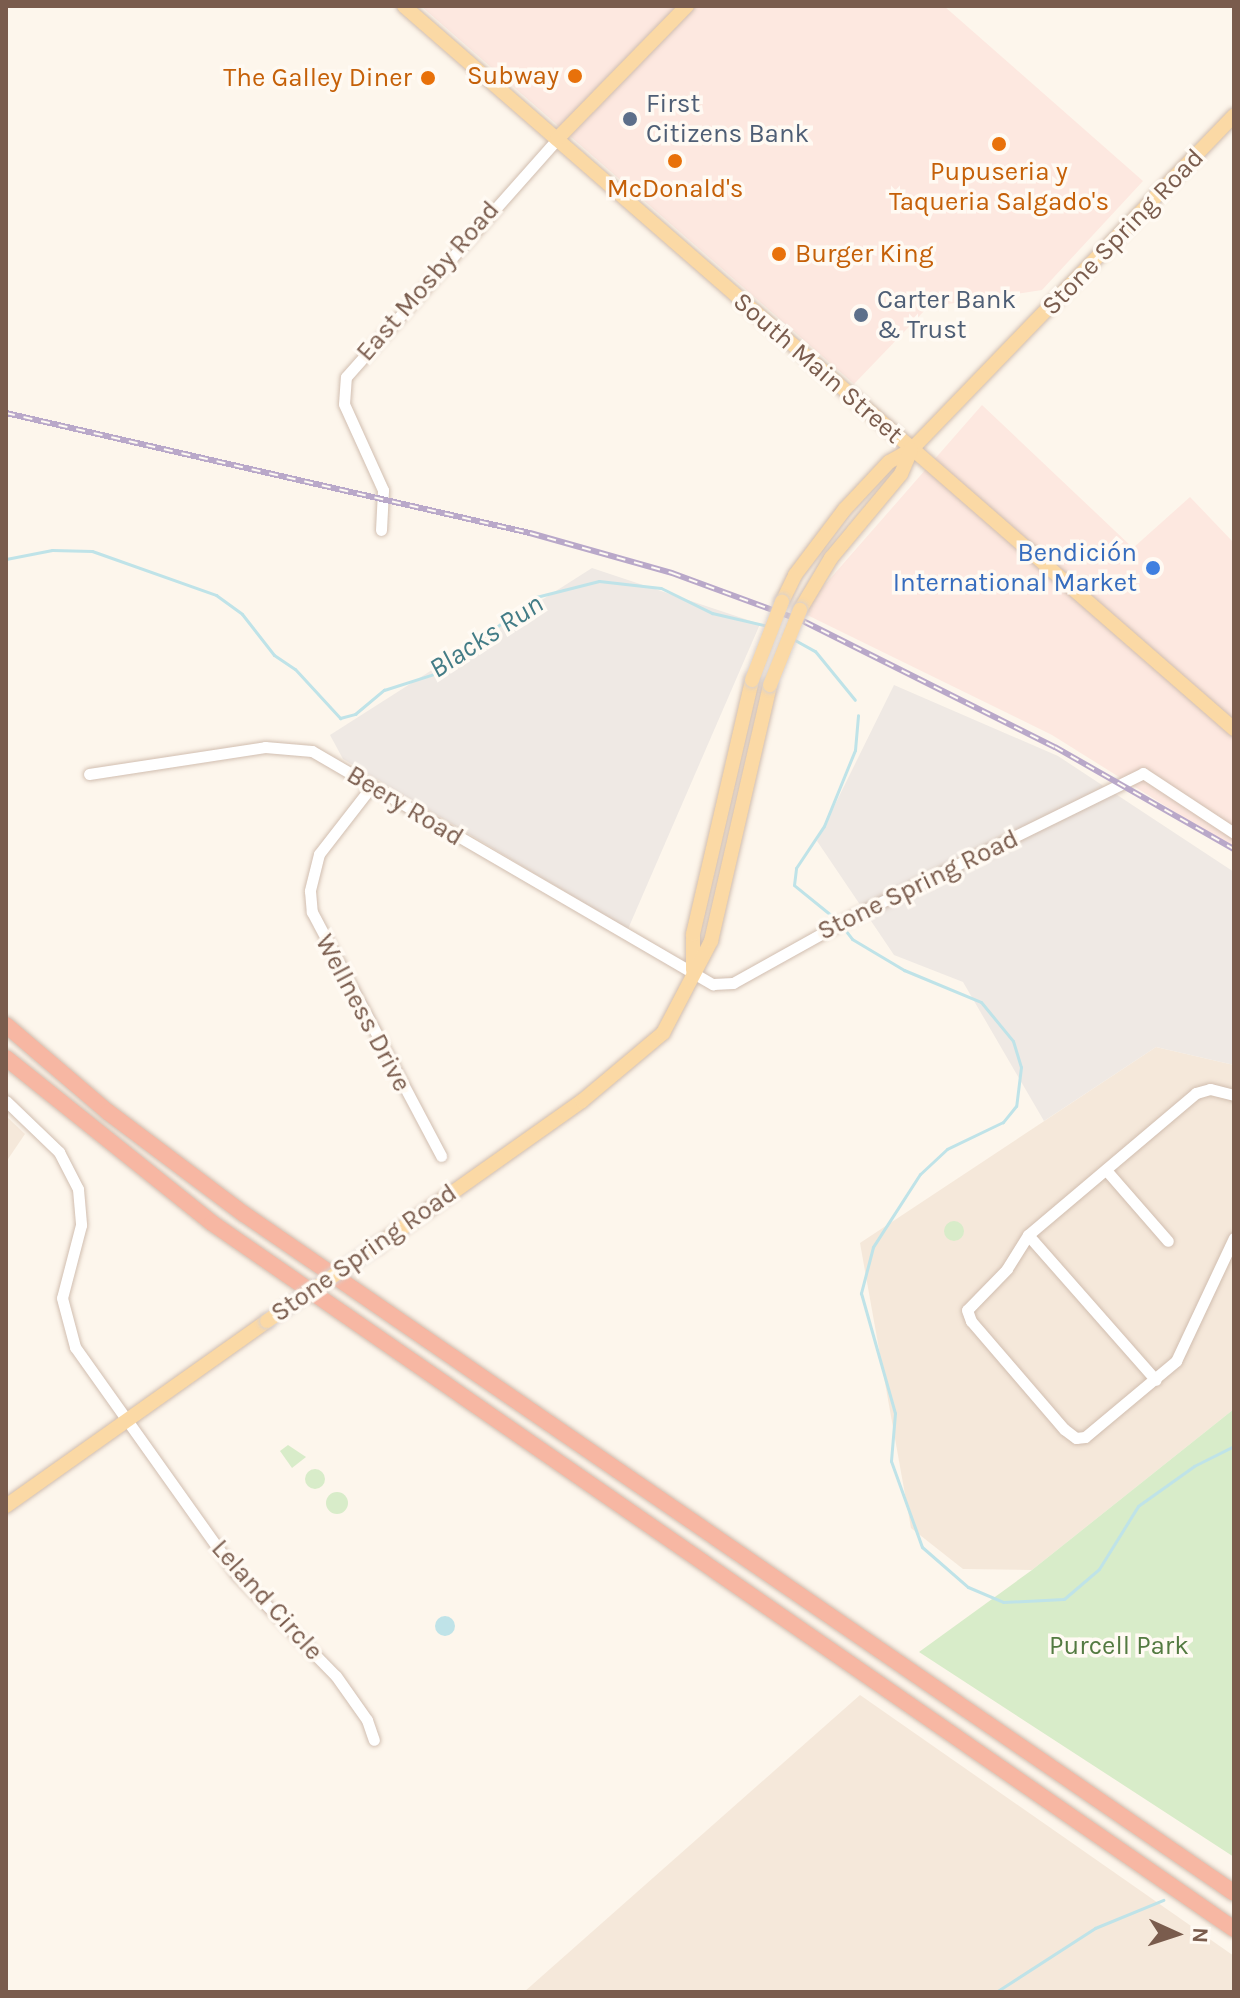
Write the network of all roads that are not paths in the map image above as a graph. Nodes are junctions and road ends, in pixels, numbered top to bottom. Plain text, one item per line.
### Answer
1 (404, 6) edge
2 (687, 6) edge
3 (1234, 116) edge
4 (557, 139) junction
5 (911, 450) junction
6 (381, 530) dead end
7 (1234, 729) edge
8 (89, 774) dead end
9 (371, 787) junction
10 (1234, 833) edge
11 (693, 975) junction
12 (6, 1025) edge
13 (6, 1058) edge
14 (1234, 1095) edge
15 (6, 1101) edge
16 (441, 1156) dead end
17 (1106, 1170) junction
18 (1028, 1235) junction
19 (1234, 1238) edge
20 (1168, 1241) dead end
21 (1156, 1380) junction
22 (128, 1421) junction
23 (6, 1506) edge
24 (374, 1740) dead end
25 (1234, 1893) edge
26 (1234, 1929) edge

1 - 4 main road, South Main Street
2 - 4 main road
3 - 5 main road, Stone Spring Road
4 - 5 main road, South Main Street
4 - 6 street, East Mosby Road
5 - 7 main road, South Main Street
5 - 11 main road, Stone Spring Road, bridge
5 - 11 main road, Stone Spring Road, bridge
8 - 9 street, Beery Road
9 - 11 street, Beery Road
9 - 16 street, Wellness Drive
10 - 11 street, Stone Spring Road
11 - 22 main road, Stone Spring Road, bridge
12 - 25 highway
13 - 26 highway
14 - 17 street
15 - 22 street, Leland Circle
17 - 18 street
17 - 20 street
18 - 21 street
18 - 21 street
19 - 21 street
22 - 23 main road, Stone Spring Road
22 - 24 street, Leland Circle

